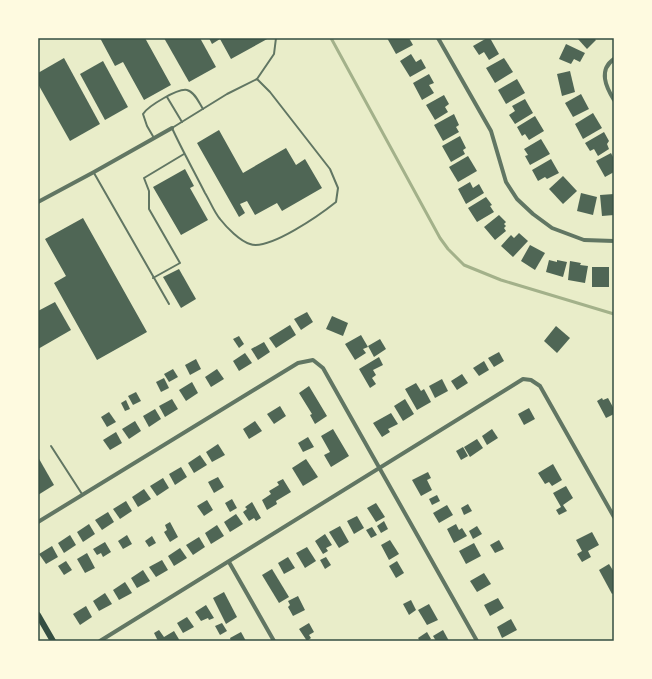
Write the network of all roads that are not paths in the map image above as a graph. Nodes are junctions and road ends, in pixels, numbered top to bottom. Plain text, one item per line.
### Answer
1 (276, 38) edge
2 (438, 38) edge
3 (614, 60) edge
4 (257, 79) junction
5 (167, 97) junction
6 (614, 100) edge
7 (203, 109) junction
8 (182, 122) junction
9 (172, 128) junction
10 (154, 138) junction
11 (184, 154) junction
12 (94, 172) junction
13 (38, 202) edge
14 (614, 241) edge
15 (153, 278) junction
16 (169, 304) dead end
17 (51, 446) dead end
18 (380, 468) junction
19 (82, 495) junction
20 (614, 516) edge
21 (38, 522) edge
22 (229, 562) junction
23 (38, 615) edge
24 (52, 641) edge
25 (100, 641) edge
26 (274, 641) edge
27 (478, 641) edge

1 - 4 lane
2 - 14 street
3 - 6 street
4 - 7 lane
4 - 11 lane
5 - 7 lane
5 - 8 lane
5 - 10 lane
7 - 8 lane
8 - 9 lane
9 - 10 street
9 - 11 lane
10 - 12 street
11 - 15 lane
12 - 13 street
12 - 15 lane
15 - 16 lane
17 - 19 lane
18 - 19 street
18 - 20 street
18 - 22 street
18 - 27 street
19 - 21 street
22 - 25 street
22 - 26 street
23 - 24 main road

